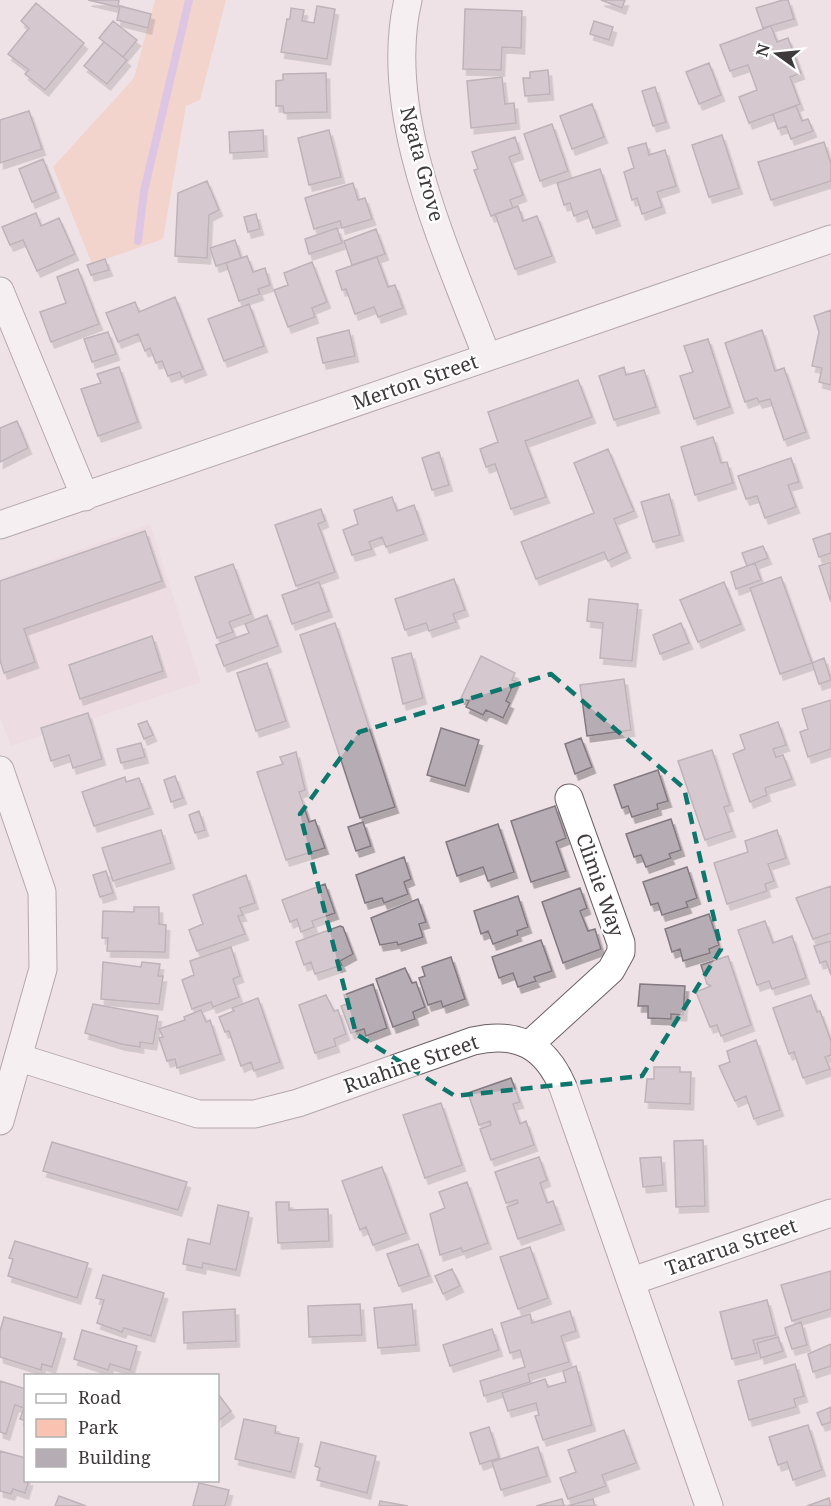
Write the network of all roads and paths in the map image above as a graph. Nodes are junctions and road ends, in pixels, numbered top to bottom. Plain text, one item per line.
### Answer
1 (408, 0) edge
2 (831, 239) edge
3 (0, 291) edge
4 (487, 357) junction
5 (85, 497) junction
6 (0, 525) edge
7 (0, 770) edge
8 (569, 798) dead end
9 (530, 1044) junction
10 (20, 1058) junction
11 (0, 1121) edge
12 (831, 1213) edge
13 (632, 1281) junction
14 (709, 1506) edge

1 - 4 street, Ngata Grove
2 - 4 street, Merton Street
3 - 5 street
4 - 5 street, Merton Street
5 - 6 street, Merton Street
7 - 10 street
8 - 9 street, Climie Way
9 - 10 street, Ruahine Street
9 - 13 street
10 - 11 street
12 - 13 street, Tararua Street
13 - 14 street

